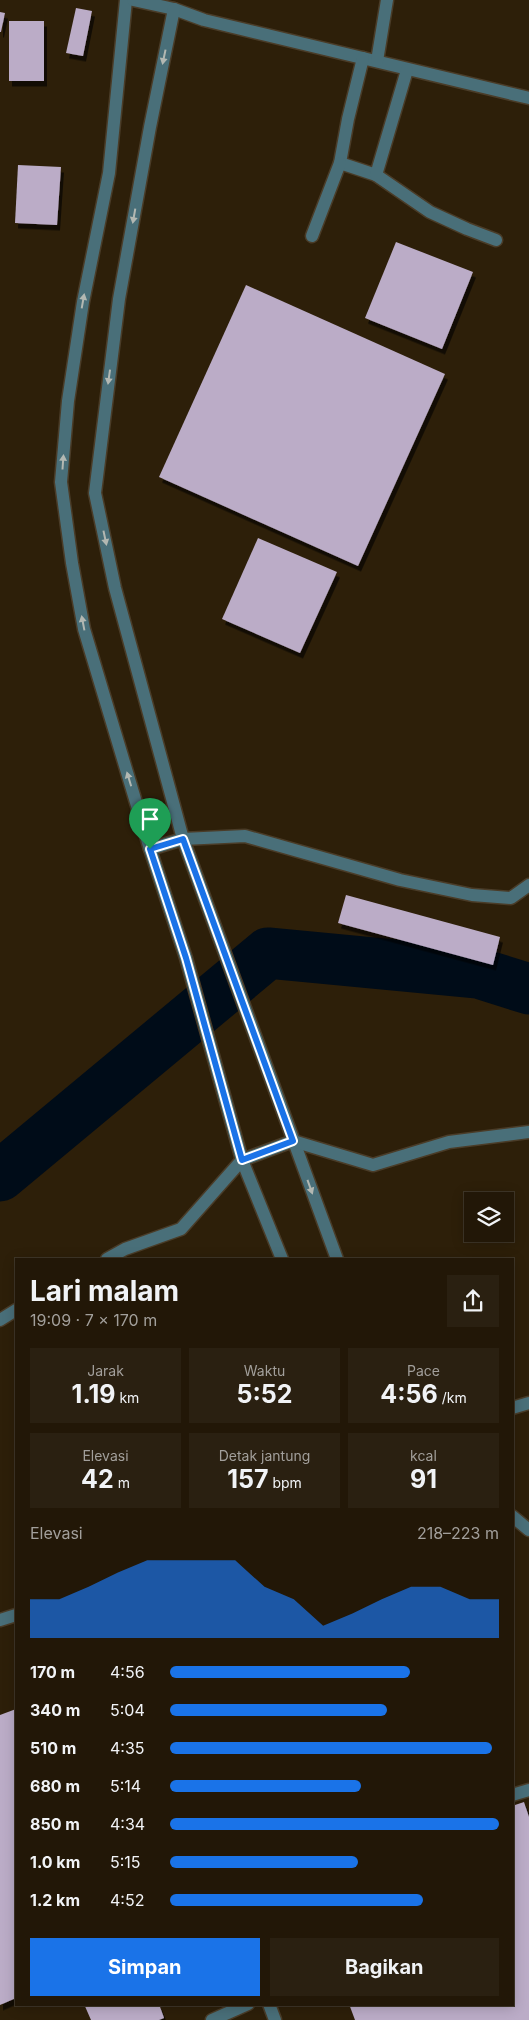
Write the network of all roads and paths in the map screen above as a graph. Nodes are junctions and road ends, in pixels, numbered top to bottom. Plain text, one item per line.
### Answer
1 (126, 0) edge
2 (133, 0) edge
3 (387, 0) edge
4 (174, 9) junction
5 (363, 58) junction
6 (377, 61) junction
7 (407, 70) junction
8 (529, 98) edge
9 (340, 163) junction
10 (376, 175) junction
11 (312, 236) dead end
12 (496, 240) dead end
13 (183, 839) junction
14 (150, 849) junction
15 (529, 885) edge
16 (529, 1132) edge
17 (293, 1141) junction
18 (242, 1160) junction
19 (109, 1258) edge
20 (282, 1258) edge
21 (337, 1258) edge
22 (15, 1311) edge
23 (0, 1320) edge
24 (529, 1403) edge
25 (514, 1407) edge
26 (514, 1518) edge
27 (529, 1530) edge
28 (15, 1615) edge
29 (0, 1620) edge
30 (529, 1790) edge
31 (514, 1794) edge
32 (244, 2006) edge
33 (270, 2006) edge
34 (212, 2020) edge
35 (275, 2020) edge

14 -> 1 street
2 - 4 street
3 - 6 street
4 - 5 street
4 -> 13 street
5 - 6 street
5 - 9 street
6 - 7 street
7 - 8 street
7 - 10 street
9 - 10 street
9 - 11 street
10 - 12 street
13 - 14 street
13 - 15 street
13 - 17 street
14 - 18 street
16 - 17 street
17 - 18 street
17 -> 21 street
18 - 19 street
18 - 20 street
22 - 23 street
24 - 25 street
26 - 27 street
28 - 29 street
30 - 31 street
32 - 34 street
33 - 35 street

